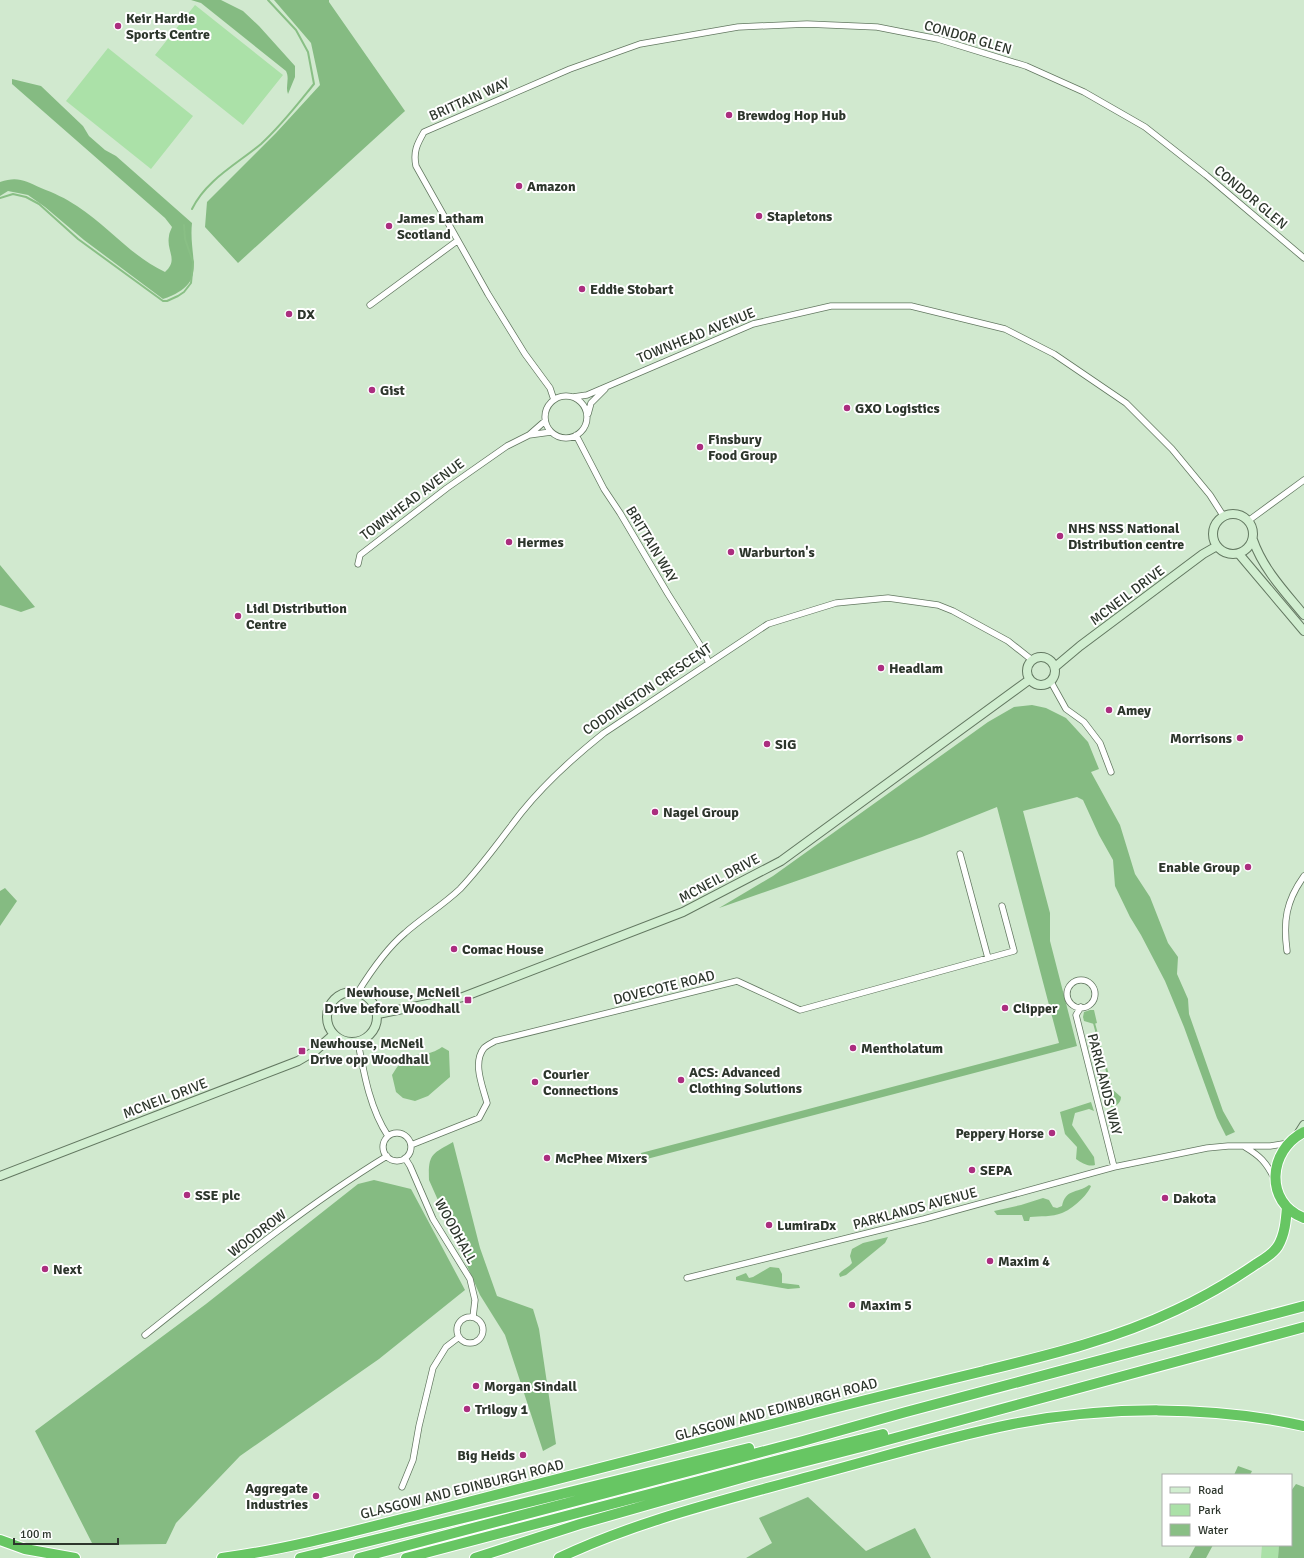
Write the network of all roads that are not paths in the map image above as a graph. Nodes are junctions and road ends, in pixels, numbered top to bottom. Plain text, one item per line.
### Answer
1 (570, 69) joint
2 (458, 241) junction
3 (1304, 258) edge
4 (370, 306) dead end
5 (608, 386) junction
6 (573, 397) junction
7 (554, 400) junction
8 (587, 417) junction
9 (545, 421) junction
10 (551, 432) junction
11 (529, 435) junction
12 (576, 435) junction
13 (1304, 480) edge
14 (1224, 517) junction
15 (1248, 521) junction
16 (1253, 540) junction
17 (1217, 546) junction
18 (1239, 554) junction
19 (358, 564) dead end
20 (1304, 615) edge
21 (1304, 631) edge
22 (1032, 660) junction
23 (709, 663) junction
24 (1055, 667) junction
25 (1029, 680) junction
26 (1051, 682) junction
27 (1111, 772) dead end
28 (960, 854) dead end
29 (1304, 876) edge
30 (1002, 906) dead end
31 (1287, 951) dead end
32 (988, 958) junction
33 (358, 992) junction
34 (1081, 1007) junction
35 (378, 1014) junction
36 (333, 1035) junction
37 (358, 1042) junction
38 (1304, 1125) edge
39 (1301, 1134) edge
40 (388, 1136) junction
41 (1289, 1143) junction
42 (411, 1145) junction
43 (1245, 1147) junction
44 (387, 1156) junction
45 (405, 1158) junction
46 (1114, 1167) junction
47 (0, 1176) edge
48 (1275, 1180) junction
49 (1287, 1207) junction
50 (1304, 1218) edge
51 (687, 1278) dead end
52 (1304, 1306) edge
53 (473, 1317) junction
54 (1304, 1327) edge
55 (145, 1335) dead end
56 (459, 1336) junction
57 (1029, 1400) junction
58 (906, 1412) junction
59 (1304, 1426) edge
60 (402, 1487) dead end
61 (444, 1536) junction
62 (0, 1540) edge
63 (75, 1558) edge
64 (222, 1558) edge
65 (300, 1558) edge
66 (329, 1558) edge
67 (359, 1558) edge
68 (406, 1558) edge
69 (474, 1558) edge
70 (559, 1558) edge

1 - 2 street, BRITTAIN WAY
1 - 3 street, CONDOR GLEN
2 - 4 street
2 - 7 street, BRITTAIN WAY
5 - 6 street, TOWNHEAD AVENUE
5 - 8 street, TOWNHEAD AVENUE
5 - 14 street, TOWNHEAD AVENUE
6 - 7 street
6 - 8 street
7 - 9 street
8 - 12 street
9 - 10 street
9 - 11 street, TOWNHEAD AVENUE
10 - 11 street, TOWNHEAD AVENUE
10 - 12 street
11 - 19 street, TOWNHEAD AVENUE
12 - 23 street, BRITTAIN WAY
13 - 15 street
14 - 15 street
14 - 17 street
15 - 16 street
16 - 18 street
16 - 20 street
17 - 18 street
17 - 24 street, MCNEIL DRIVE
18 - 21 street
22 - 23 street, CODDINGTON CRESCENT
22 - 24 street
22 - 25 street
23 - 33 street, CODDINGTON CRESCENT
24 - 26 street
25 - 26 street
25 - 35 street, MCNEIL DRIVE
26 - 27 street
28 - 32 street
29 - 31 street
30 - 32 street, DOVECOTE ROAD
32 - 42 street, DOVECOTE ROAD
33 - 35 street
33 - 36 street
34 - 34 street
34 - 46 street, PARKLANDS WAY
35 - 37 street
36 - 37 street
36 - 47 street, MCNEIL DRIVE
37 - 40 street
38 - 39 street
39 - 41 highway
40 - 42 street
40 - 44 street
41 - 43 street, PARKLANDS AVENUE
41 - 48 highway
42 - 45 street
43 - 46 street, PARKLANDS AVENUE
43 - 48 street
44 - 45 street
44 - 55 street, WOODROW
45 - 53 street, WOODHALL
46 - 51 street, PARKLANDS AVENUE
48 - 49 highway
49 - 50 highway
49 - 64 highway, GLASGOW AND EDINBURGH ROAD
52 - 58 highway
53 - 56 street
53 - 56 street
54 - 57 highway
56 - 60 street
57 - 68 highway
57 - 69 highway
58 - 61 highway
58 - 65 highway
59 - 70 highway
61 - 66 highway
61 - 67 highway
62 - 63 highway

